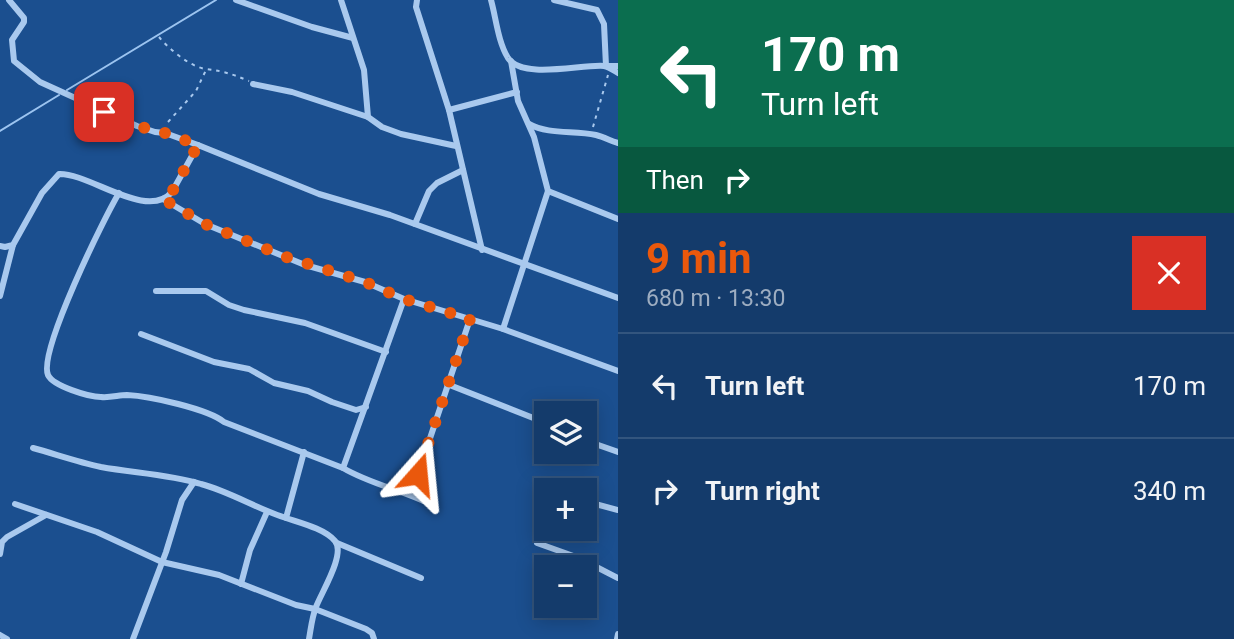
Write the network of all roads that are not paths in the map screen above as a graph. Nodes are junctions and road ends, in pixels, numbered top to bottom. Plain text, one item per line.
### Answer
1 (9, 0) edge
2 (236, 0) edge
3 (341, 0) edge
4 (416, 0) edge
5 (491, 0) edge
6 (555, 0) edge
7 (353, 38) junction
8 (511, 61) junction
9 (618, 66) edge
10 (608, 67) junction
11 (618, 74) edge
12 (255, 84) road end
13 (517, 92) junction
14 (449, 110) junction
15 (368, 117) junction
16 (527, 123) junction
17 (618, 143) edge
18 (198, 145) junction
19 (456, 146) junction
20 (463, 170) junction
21 (548, 191) junction
22 (118, 193) junction
23 (163, 199) junction
24 (618, 219) edge
25 (415, 224) junction
26 (13, 245) junction
27 (0, 246) edge
28 (482, 250) junction
29 (526, 265) junction
30 (156, 291) dead end
31 (0, 296) edge
32 (618, 298) edge
33 (404, 299) junction
34 (470, 319) junction
35 (503, 329) junction
36 (141, 334) dead end
37 (386, 352) junction
38 (618, 371) edge
39 (447, 384) junction
40 (366, 407) junction
41 (534, 419) edge
42 (597, 445) edge
43 (33, 448) dead end
44 (304, 452) junction
45 (618, 452) edge
46 (343, 468) junction
47 (194, 482) junction
48 (411, 495) junction
49 (15, 504) dead end
50 (430, 504) dead end
51 (597, 504) edge
52 (618, 510) edge
53 (267, 512) junction
54 (47, 514) junction
55 (286, 518) junction
56 (1, 542) edge
57 (337, 543) junction
58 (537, 543) dead end
59 (0, 554) edge
60 (162, 562) junction
61 (421, 578) dead end
62 (618, 578) edge
63 (241, 584) junction
64 (315, 609) junction
65 (0, 635) edge
66 (7, 639) edge
67 (133, 639) edge
68 (309, 639) edge
69 (374, 639) edge

1 - 18 street
2 - 7 street
3 - 7 street
4 - 14 street
5 - 8 street
6 - 10 street
7 - 15 street
8 - 10 street
8 - 13 street
9 - 10 street
10 - 11 street
12 - 15 street
13 - 14 street
13 - 16 street
14 - 19 street
15 - 19 street
16 - 17 street
16 - 21 street
18 - 23 street
18 - 25 street
19 - 20 street
20 - 25 street
20 - 28 street
21 - 24 street
21 - 29 street
22 - 23 street
22 - 26 street
22 - 44 street
23 - 33 street
25 - 28 street
26 - 27 street
26 - 31 street
28 - 29 street
29 - 32 street
29 - 35 street
30 - 37 street
33 - 34 street
33 - 37 street
34 - 35 street
34 - 39 street
35 - 38 street
36 - 40 street
37 - 40 street
39 - 41 street
39 - 48 street
40 - 46 street
42 - 45 street
43 - 47 street
44 - 46 street
44 - 55 street
46 - 48 street
47 - 53 street
47 - 60 street
48 - 50 street
49 - 54 street
51 - 52 street
53 - 55 street
53 - 63 street
54 - 56 street
54 - 60 street
55 - 57 street
56 - 59 street
57 - 61 street
57 - 64 street
58 - 62 street
60 - 63 street
60 - 67 street
63 - 64 street
64 - 68 street
64 - 69 street
65 - 66 street

